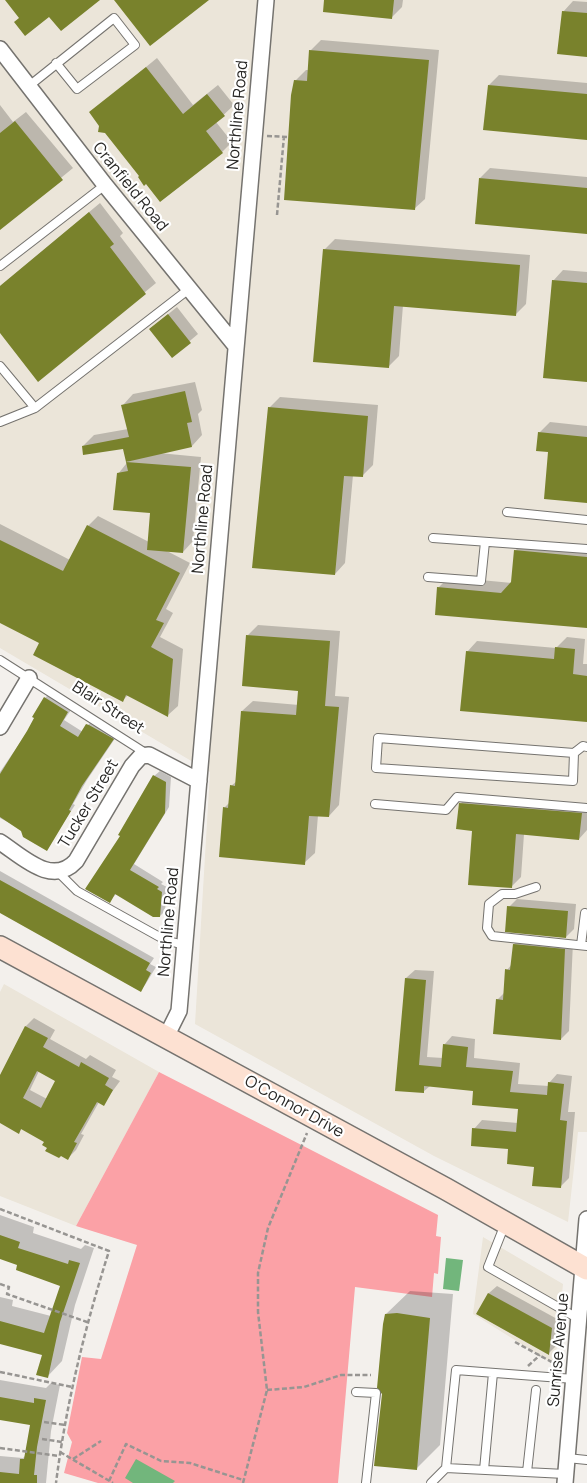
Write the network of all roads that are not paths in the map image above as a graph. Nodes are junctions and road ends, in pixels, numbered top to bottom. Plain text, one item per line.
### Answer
1 (266, 0) edge
2 (0, 48) edge
3 (56, 63) junction
4 (29, 86) junction
5 (105, 186) junction
6 (0, 266) edge
7 (189, 289) junction
8 (235, 345) junction
9 (0, 366) edge
10 (34, 408) junction
11 (0, 422) edge
12 (507, 512) dead end
13 (587, 520) edge
14 (433, 538) dead end
15 (485, 542) junction
16 (587, 549) edge
17 (428, 577) dead end
18 (0, 660) edge
19 (29, 678) junction
20 (0, 727) edge
21 (587, 746) edge
22 (574, 753) junction
23 (149, 755) junction
24 (199, 781) junction
25 (375, 804) dead end
26 (587, 808) edge
27 (0, 842) edge
28 (58, 873) junction
29 (536, 887) dead end
30 (587, 914) edge
31 (184, 945) junction
32 (584, 945) edge
33 (0, 947) edge
34 (166, 1037) junction
35 (587, 1219) edge
36 (506, 1223) junction
37 (585, 1268) edge
38 (579, 1319) junction
39 (493, 1373) junction
40 (574, 1379) junction
41 (536, 1390) dead end
42 (356, 1392) dead end
43 (567, 1458) junction
44 (587, 1460) edge
45 (446, 1468) junction
46 (484, 1470) junction
47 (527, 1472) junction
48 (565, 1478) edge
49 (366, 1483) edge
50 (431, 1483) edge

1 - 8 street, Northline Road
2 - 4 street, Cranfield Road
3 - 3 lane
3 - 4 lane
4 - 5 street, Cranfield Road
5 - 6 lane
5 - 7 street, Cranfield Road
7 - 8 street, Cranfield Road
7 - 10 lane
8 - 24 street, Northline Road
9 - 10 lane
10 - 11 lane
12 - 13 lane
14 - 15 lane
15 - 16 lane
15 - 17 lane
18 - 19 lane, Blair Street
19 - 20 street
19 - 23 lane, Blair Street
21 - 22 lane
22 - 22 lane
23 - 24 street, Blair Street
23 - 28 street, Tucker Street
24 - 31 street, Northline Road
25 - 26 lane
27 - 28 street
28 - 31 lane
29 - 32 lane
30 - 32 lane
31 - 34 street, Northline Road
33 - 34 main road, O'Connor Drive
34 - 36 main road, O'Connor Drive
35 - 37 street, Sunrise Avenue
36 - 37 main road, O'Connor Drive
36 - 38 lane
37 - 38 street, Sunrise Avenue
38 - 40 street, Sunrise Avenue
39 - 40 lane
39 - 45 lane
39 - 46 lane
40 - 43 street, Sunrise Avenue
41 - 47 lane
42 - 49 lane
43 - 44 lane
43 - 48 street, Sunrise Avenue
45 - 46 lane
45 - 50 lane
46 - 47 lane
47 - 48 lane

